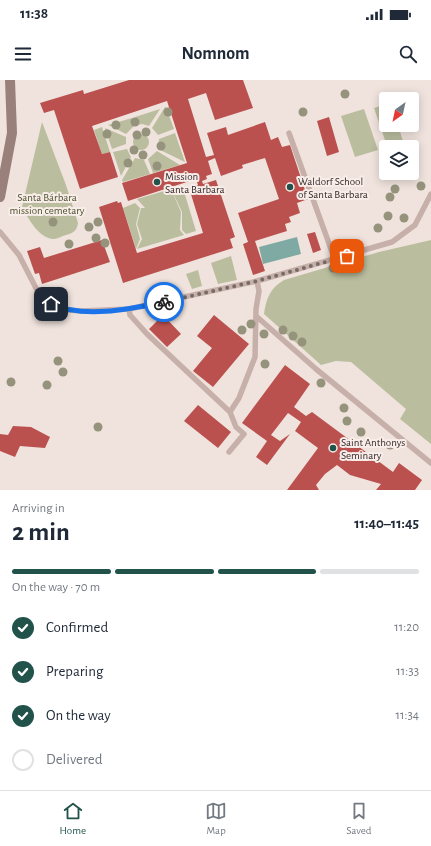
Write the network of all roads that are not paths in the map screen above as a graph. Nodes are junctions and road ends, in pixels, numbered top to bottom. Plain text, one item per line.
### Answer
1 (10, 80) edge
2 (289, 133) dead end
3 (3, 171) edge
4 (431, 194) edge
5 (0, 197) edge
6 (0, 232) edge
7 (335, 260) junction
8 (257, 281) junction
9 (129, 309) junction
10 (256, 316) junction
11 (230, 412) junction
12 (229, 452) dead end
13 (431, 463) edge

1 - 3 street
2 - 7 lane
3 - 5 street
4 - 7 lane
6 - 9 lane
7 - 8 lane
8 - 9 lane
8 - 10 lane
9 - 11 lane
10 - 11 lane
10 - 13 lane
11 - 12 lane

